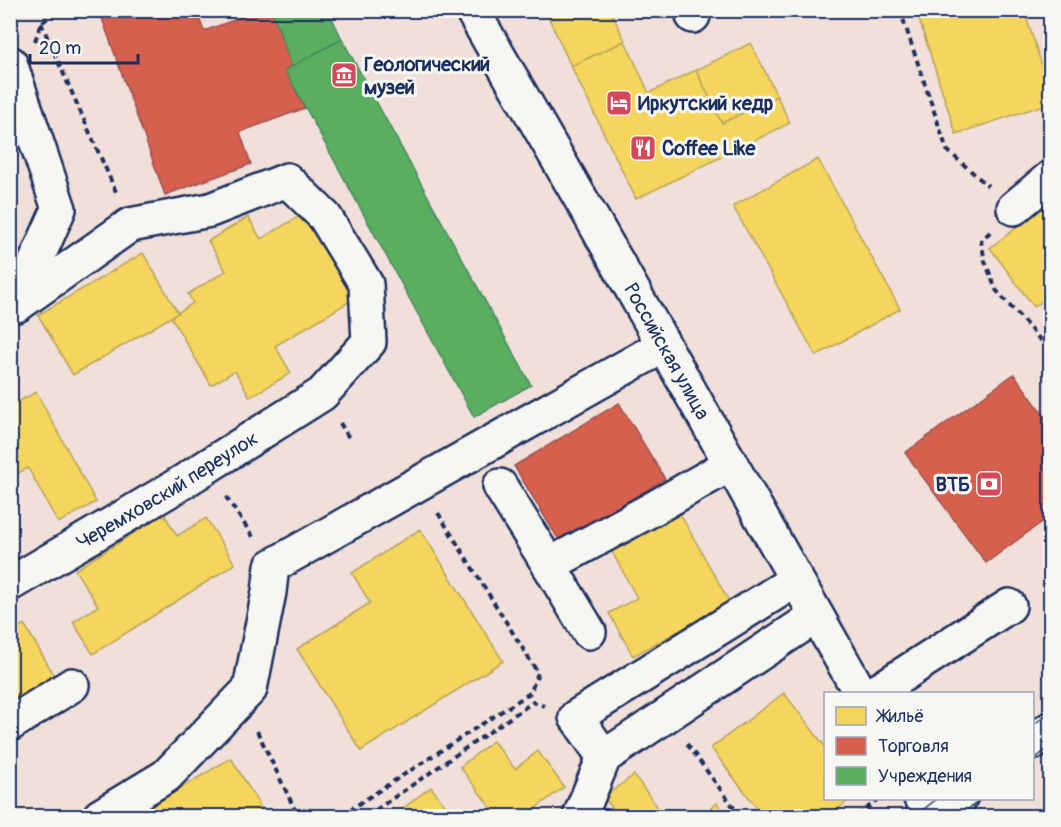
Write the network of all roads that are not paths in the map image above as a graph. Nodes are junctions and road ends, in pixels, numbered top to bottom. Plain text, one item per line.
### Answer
1 (472, 10) edge
2 (10, 63) edge
3 (1050, 178) edge
4 (1014, 207) road end
5 (14, 304) edge
6 (663, 346) junction
7 (730, 464) junction
8 (500, 486) dead end
9 (549, 565) junction
10 (796, 580) junction
11 (10, 584) edge
12 (1009, 606) dead end
13 (816, 616) junction
14 (589, 632) dead end
15 (72, 685) dead end
16 (860, 692) edge
17 (875, 692) edge
18 (10, 724) edge
19 (1050, 729) edge
20 (1034, 741) edge
21 (604, 757) junction
22 (922, 800) edge
23 (957, 800) edge
24 (100, 816) edge
25 (580, 816) edge
26 (931, 816) edge
27 (937, 816) edge

1 - 6 street, Российская улица
2 - 5 street
3 - 4 street
5 - 11 street, Черемховский переулок
6 - 7 street, Российская улица
6 - 24 street
7 - 9 street
7 - 10 street, Российская улица
8 - 9 street
9 - 14 street
10 - 13 street, Российская улица
10 - 21 street
12 - 17 street
13 - 16 street, Российская улица
13 - 21 street
15 - 18 street
19 - 20 street
21 - 25 street
22 - 26 street
23 - 27 street

